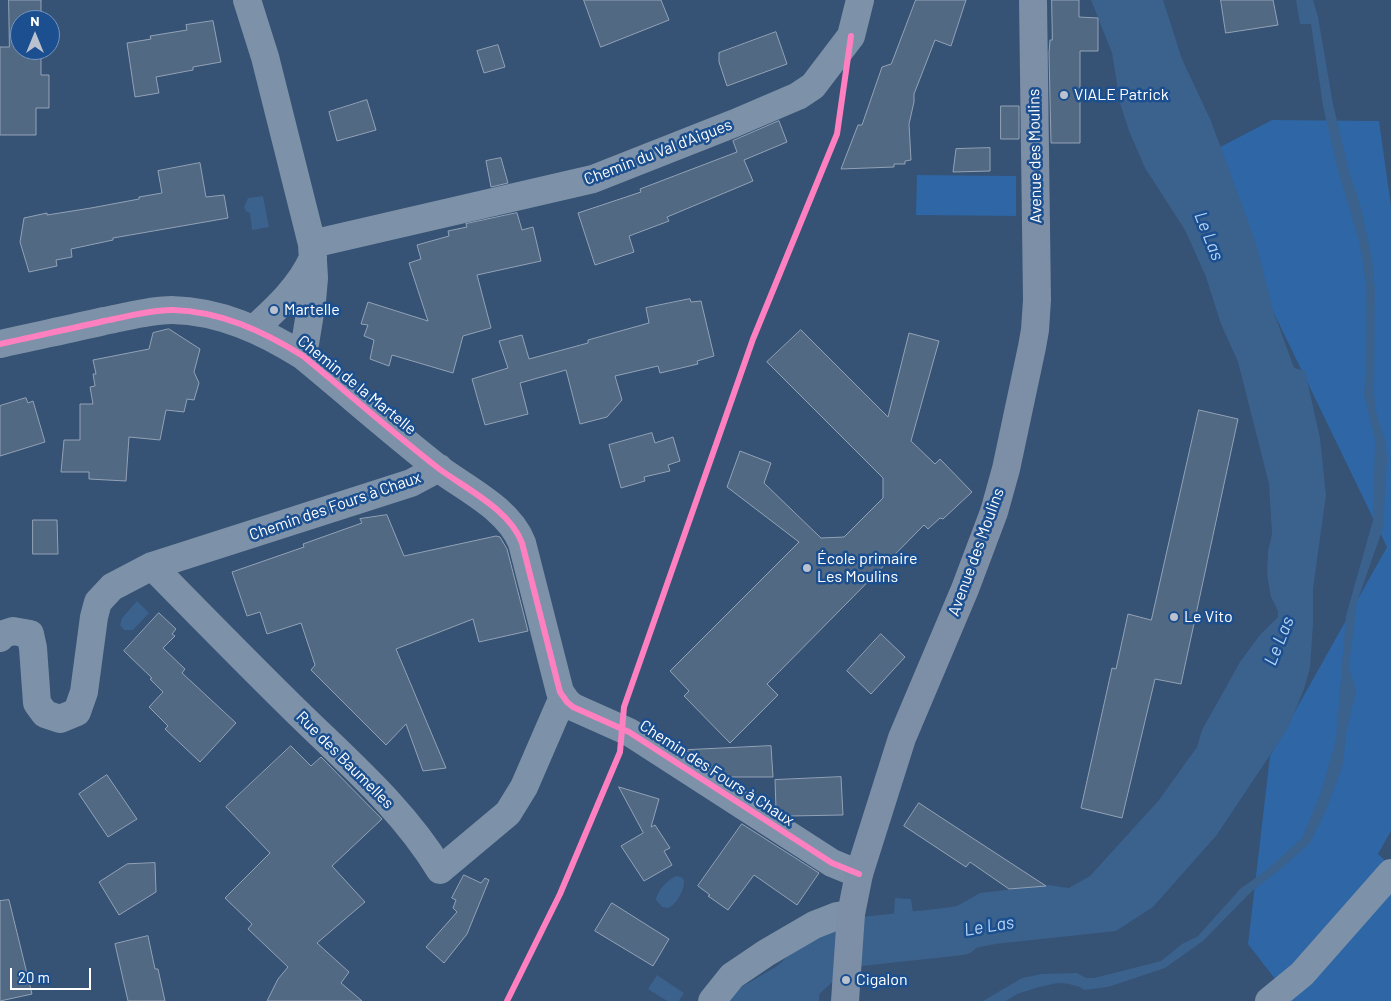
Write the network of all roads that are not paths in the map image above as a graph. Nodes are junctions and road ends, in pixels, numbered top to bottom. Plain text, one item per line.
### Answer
1 (247, 0) edge
2 (860, 0) edge
3 (1033, 0) edge
4 (312, 251) junction
5 (254, 329) junction
6 (0, 344) edge
7 (303, 356) junction
8 (438, 468) junction
9 (152, 566) junction
10 (0, 638) edge
11 (563, 697) junction
12 (1391, 873) edge
13 (859, 874) junction
14 (850, 923) junction
15 (712, 1001) edge
16 (845, 1001) edge
17 (1269, 1001) edge

1 - 4 street, Chemin de la Martelle
2 - 4 street, Chemin du Val d'Aigues
3 - 13 main road, Avenue des Moulins
4 - 5 street
4 - 7 street, Chemin de la Martelle
5 - 6 street, Chemin de la Martelle
5 - 7 street, Chemin de la Martelle
7 - 8 street, Chemin de la Martelle
8 - 9 street, Chemin des Fours à Chaux
8 - 11 street, Chemin des Fours à Chaux
9 - 10 street, Chemin des Fours à Chaux
9 - 11 street, Rue des Baumelles
11 - 13 street, Chemin des Fours à Chaux
12 - 17 street
13 - 14 main road, Avenue des Moulins
14 - 15 street
14 - 16 main road, Avenue des Moulins

